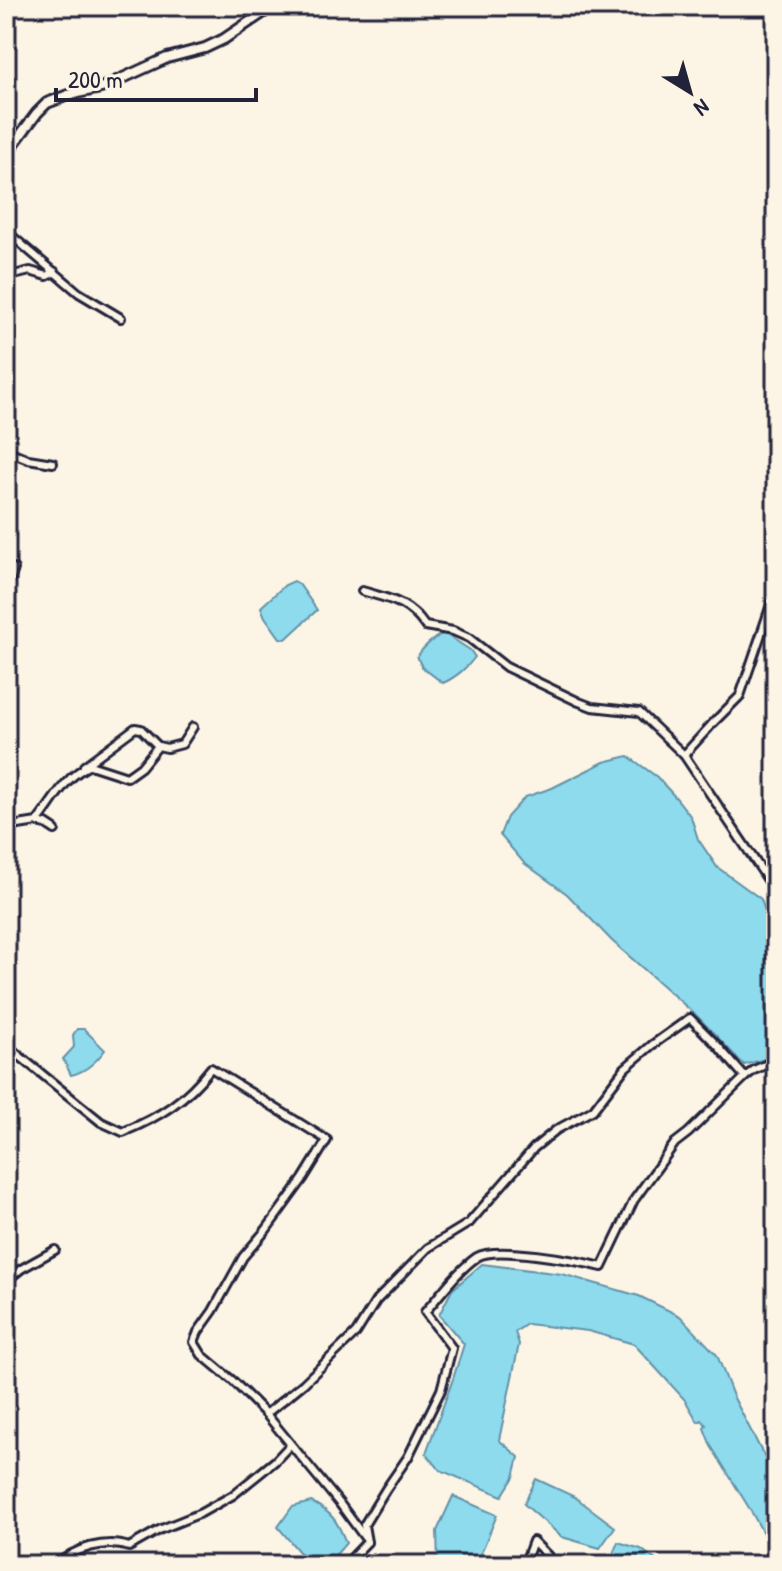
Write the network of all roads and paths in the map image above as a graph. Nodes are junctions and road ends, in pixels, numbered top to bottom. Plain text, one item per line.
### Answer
1 (273, 6) edge
2 (6, 154) edge
3 (7, 233) edge
4 (55, 272) junction
5 (6, 277) edge
6 (121, 318) dead end
7 (6, 450) edge
8 (53, 463) dead end
9 (14, 569) dead end
10 (776, 590) edge
11 (362, 591) dead end
12 (6, 592) edge
13 (193, 727) dead end
14 (158, 746) junction
15 (684, 755) junction
16 (78, 771) junction
17 (37, 822) junction
18 (6, 827) edge
19 (55, 830) dead end
20 (776, 892) edge
21 (6, 1045) edge
22 (776, 1060) edge
23 (745, 1077) junction
24 (55, 1250) dead end
25 (6, 1281) edge
26 (266, 1414) junction
27 (290, 1445) junction
28 (367, 1542) junction
29 (57, 1565) edge
30 (345, 1565) edge
31 (524, 1565) edge
32 (557, 1565) edge

1 - 2 street
3 - 4 street
4 - 5 street
4 - 6 street
7 - 8 street
9 - 12 street
10 - 15 street
11 - 15 street
13 - 14 street
14 - 16 street
14 - 16 street
15 - 20 street
16 - 17 street
17 - 18 street
17 - 19 street
21 - 26 street
22 - 23 street
23 - 26 street
23 - 28 street
24 - 25 street
26 - 27 street
27 - 28 street
27 - 29 street
28 - 30 street
31 - 32 street

